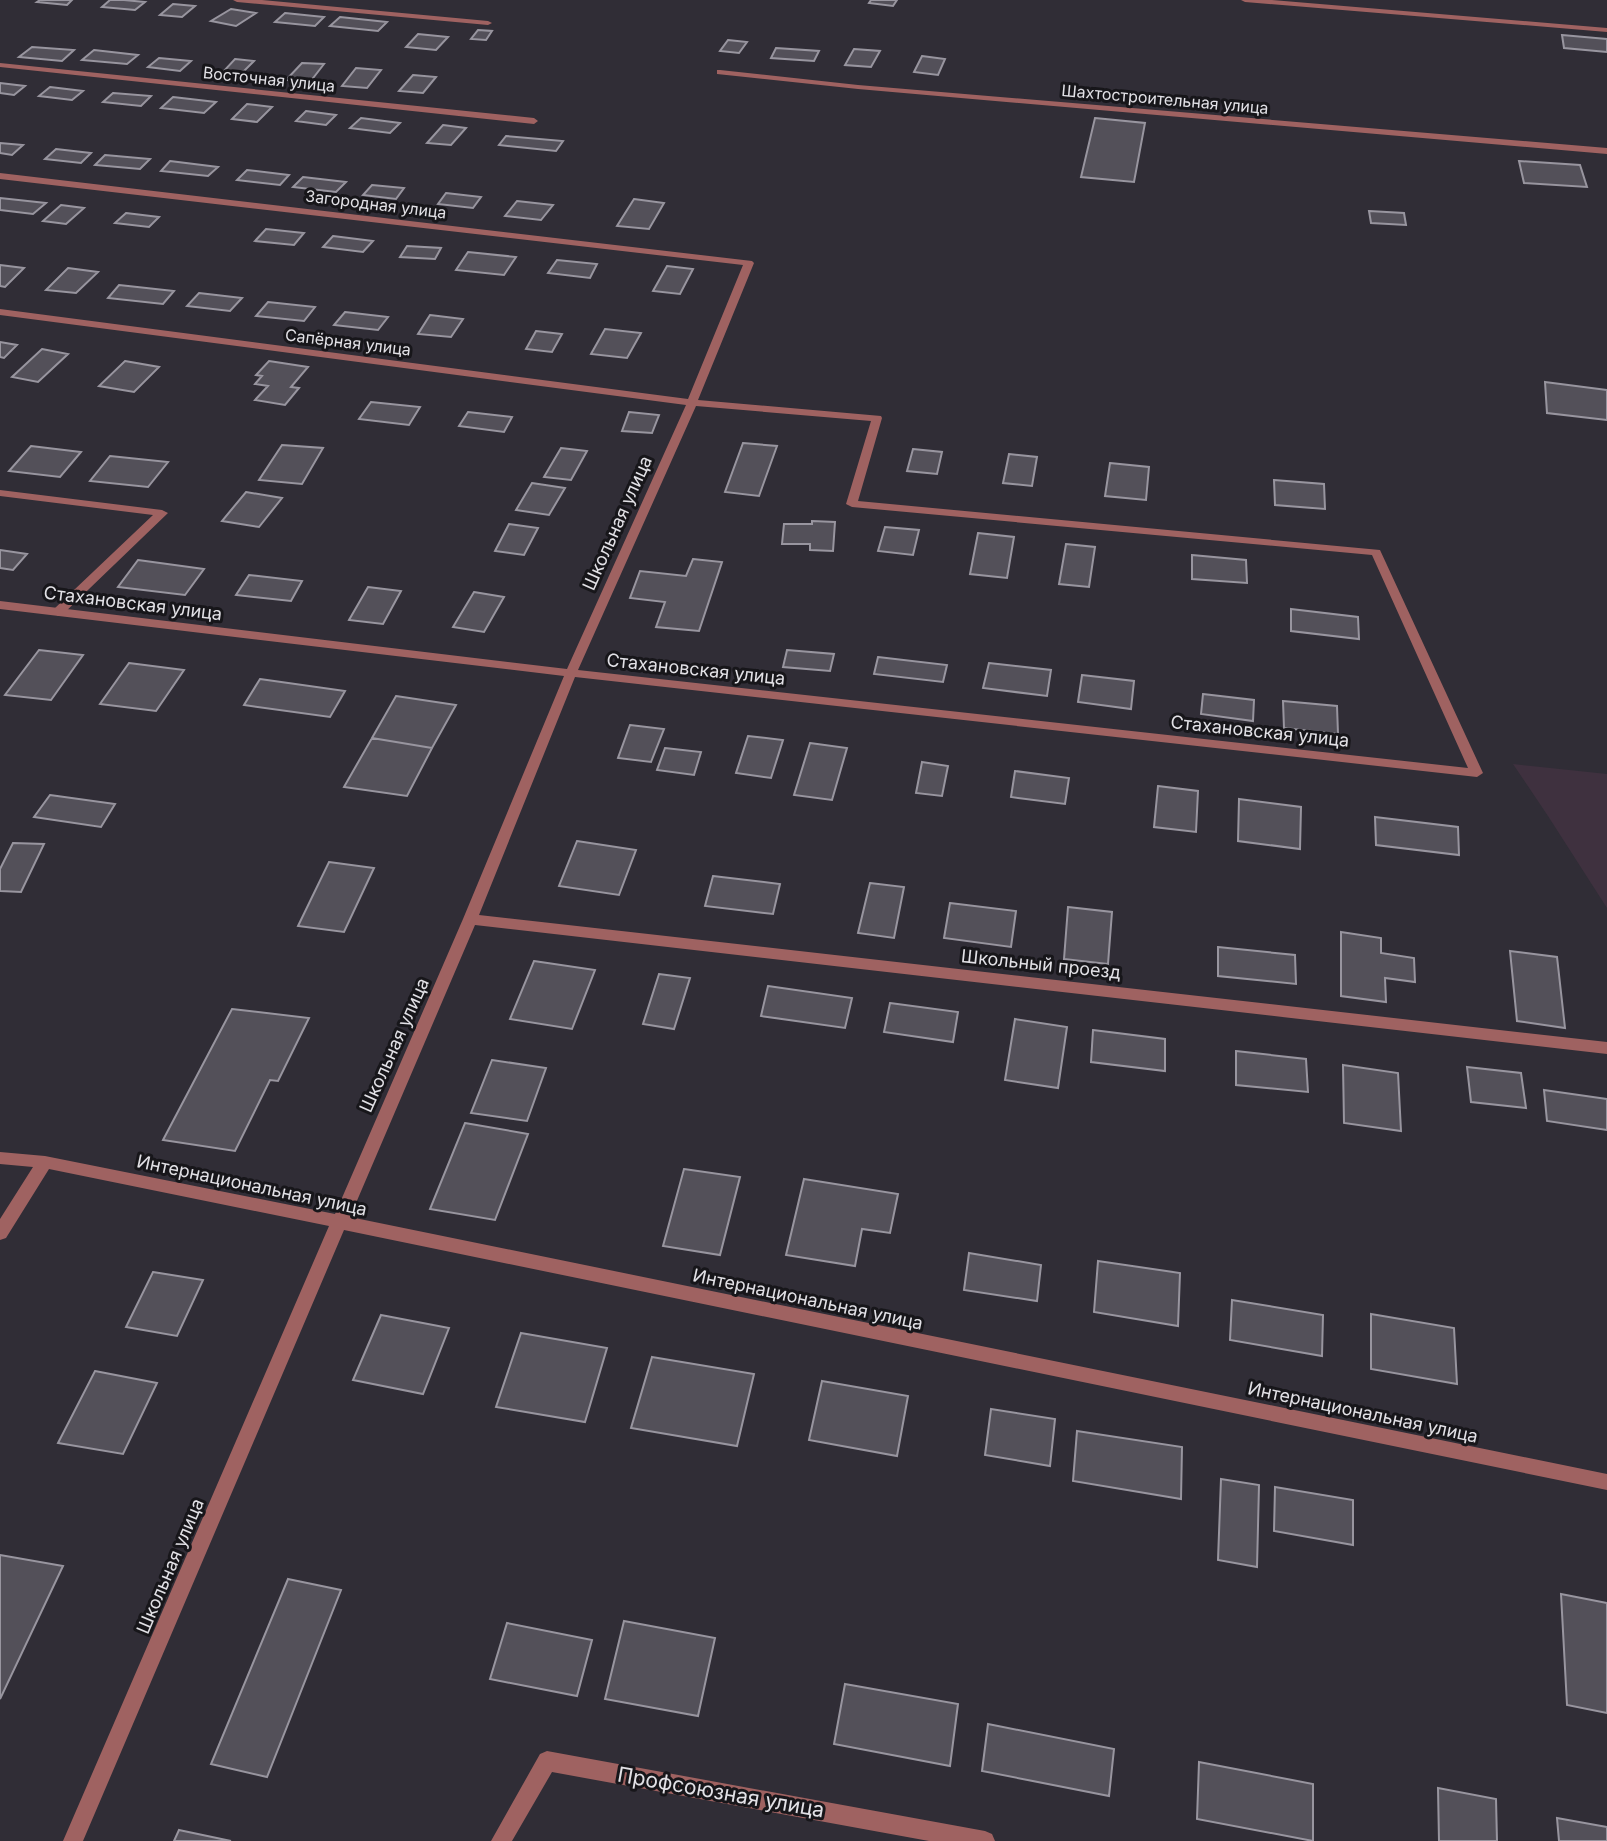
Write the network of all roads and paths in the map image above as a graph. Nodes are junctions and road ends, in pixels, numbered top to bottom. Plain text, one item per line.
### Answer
1 (237, 0) edge
2 (1245, 0) edge
3 (488, 23) dead end
4 (1607, 30) edge
5 (0, 65) edge
6 (720, 72) dead end
7 (534, 121) dead end
8 (1607, 151) edge
9 (0, 176) edge
10 (749, 263) joint
11 (0, 312) edge
12 (692, 403) junction
13 (0, 493) edge
14 (0, 605) edge
15 (58, 612) junction
16 (572, 673) junction
17 (470, 919) junction
18 (1607, 1048) edge
19 (0, 1158) edge
20 (45, 1162) junction
21 (338, 1222) junction
22 (0, 1233) edge
23 (1607, 1482) edge
24 (73, 1841) edge
25 (501, 1841) edge
26 (985, 1841) edge

1 - 3 street
2 - 4 street
5 - 7 street, Восточная улица
6 - 8 street, Шахтостроительная улица
9 - 10 street, Загородная улица
10 - 12 street, Школьная улица
11 - 12 street, Сапёрная улица
12 - 16 street, Школьная улица
12 - 16 street, Стахановская улица
13 - 15 street
14 - 15 street, Стахановская улица
15 - 16 street, Стахановская улица
16 - 17 street, Школьная улица
17 - 18 street, Школьный проезд
17 - 21 street, Школьная улица
19 - 20 street, Интернациональная улица
20 - 21 street, Интернациональная улица
20 - 22 street
21 - 23 street, Интернациональная улица
21 - 24 street, Школьная улица
25 - 26 street, Профсоюзная улица

